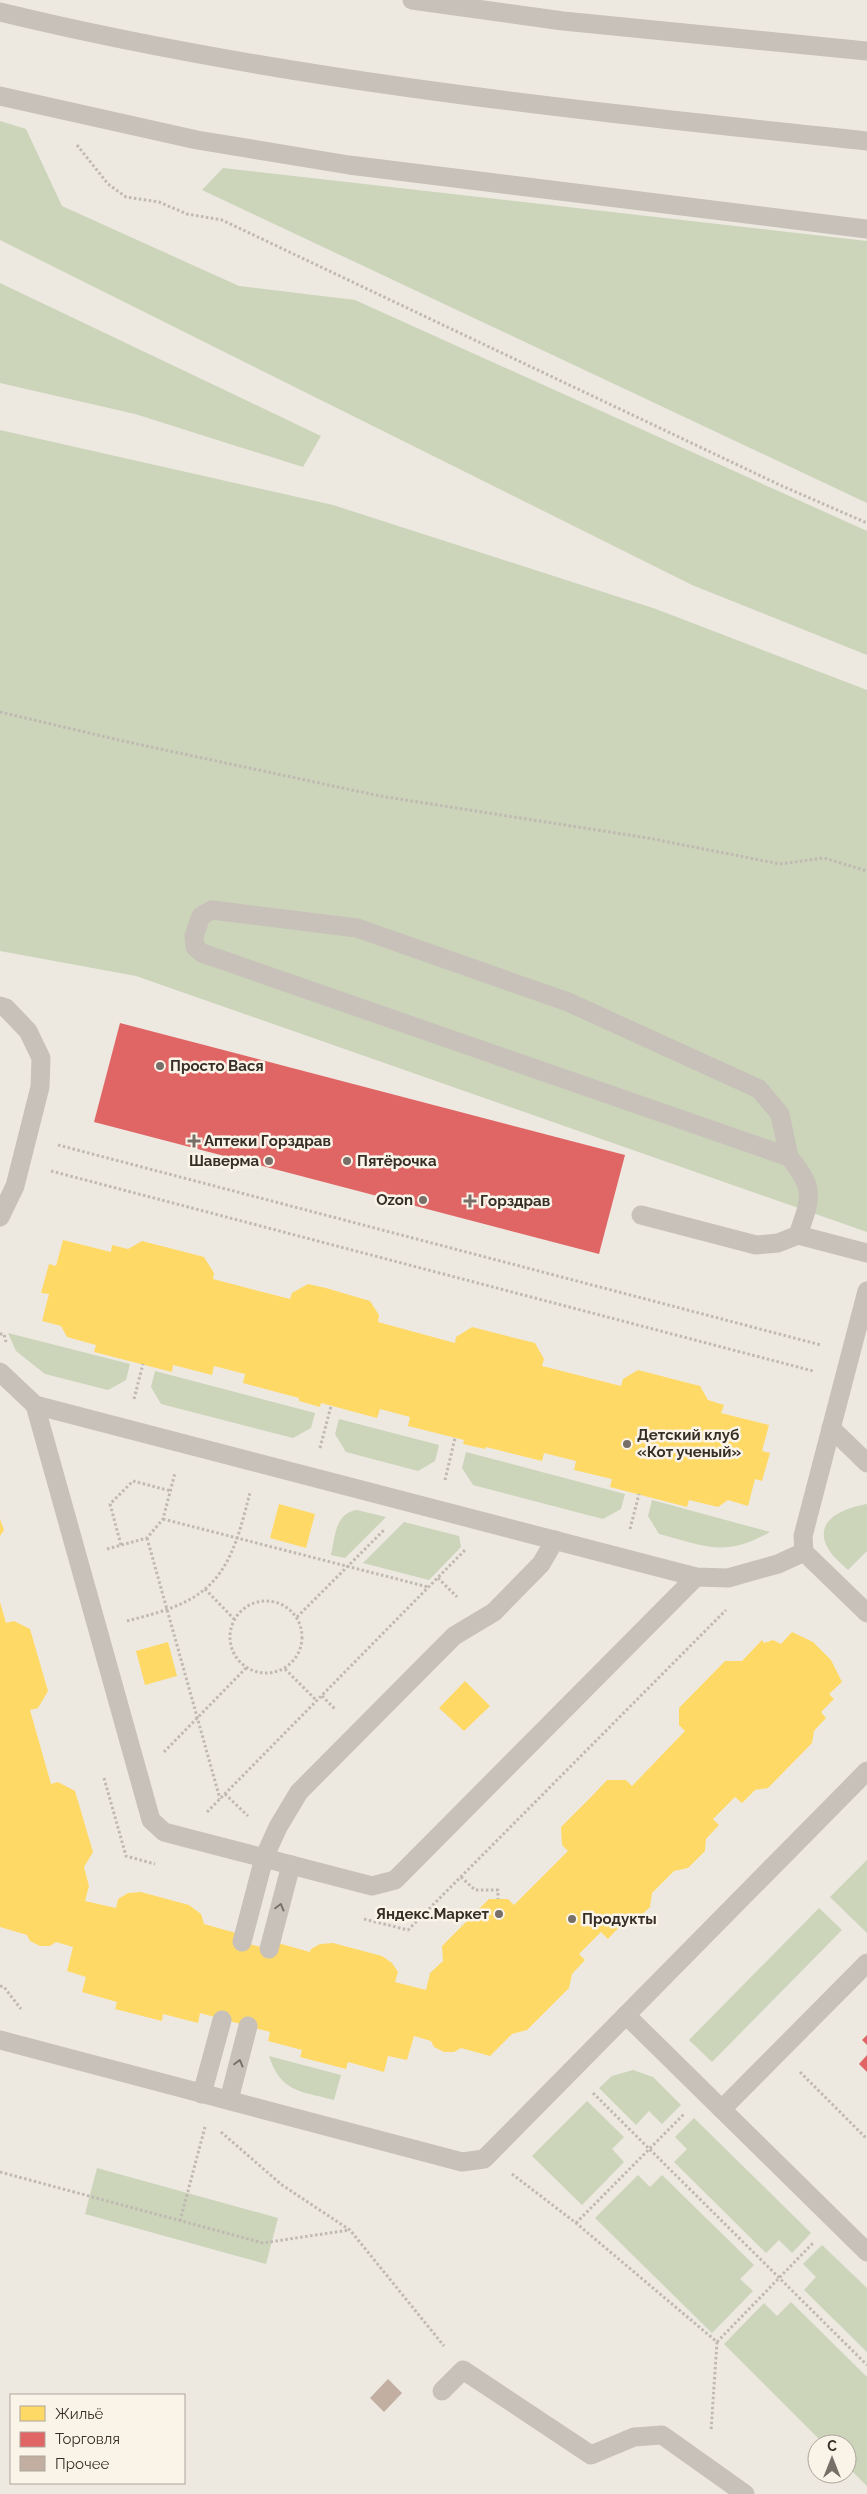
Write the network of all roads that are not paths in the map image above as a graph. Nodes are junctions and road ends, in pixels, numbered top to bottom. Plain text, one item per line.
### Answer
1 (412, 0) edge
2 (0, 12) edge
3 (867, 51) edge
4 (0, 96) edge
5 (867, 140) edge
6 (867, 229) edge
7 (0, 1006) edge
8 (789, 1157) junction
9 (641, 1215) dead end
10 (0, 1217) edge
11 (798, 1235) junction
12 (867, 1253) edge
13 (867, 1291) edge
14 (0, 1372) edge
15 (35, 1405) junction
16 (831, 1428) junction
17 (867, 1463) edge
18 (555, 1540) junction
19 (804, 1552) junction
20 (696, 1577) junction
21 (867, 1613) edge
22 (867, 1771) edge
23 (264, 1858) junction
24 (291, 1865) junction
25 (242, 1942) dead end
26 (268, 1949) dead end
27 (867, 1963) edge
28 (626, 2015) junction
29 (222, 2020) dead end
30 (248, 2026) dead end
31 (0, 2040) edge
32 (202, 2094) junction
33 (229, 2100) junction
34 (722, 2109) junction
35 (867, 2252) edge
36 (442, 2391) dead end
37 (745, 2494) edge

1 - 3 lane
2 - 5 lane
4 - 6 lane
7 - 10 lane
8 - 8 lane
8 - 11 lane
9 - 11 lane
11 - 12 lane
13 - 16 lane
14 - 15 lane
15 - 18 lane
15 - 23 lane
16 - 17 lane
16 - 19 lane
18 - 20 lane
18 - 23 lane
19 - 20 lane
19 - 21 lane
20 - 24 lane
22 - 28 lane
23 - 24 lane
23 - 25 lane
26 -> 24 lane
27 - 34 lane
28 - 33 lane
28 - 34 lane
29 - 32 lane
33 -> 30 lane
31 - 32 lane
32 - 33 lane
34 - 35 lane
36 - 37 lane

